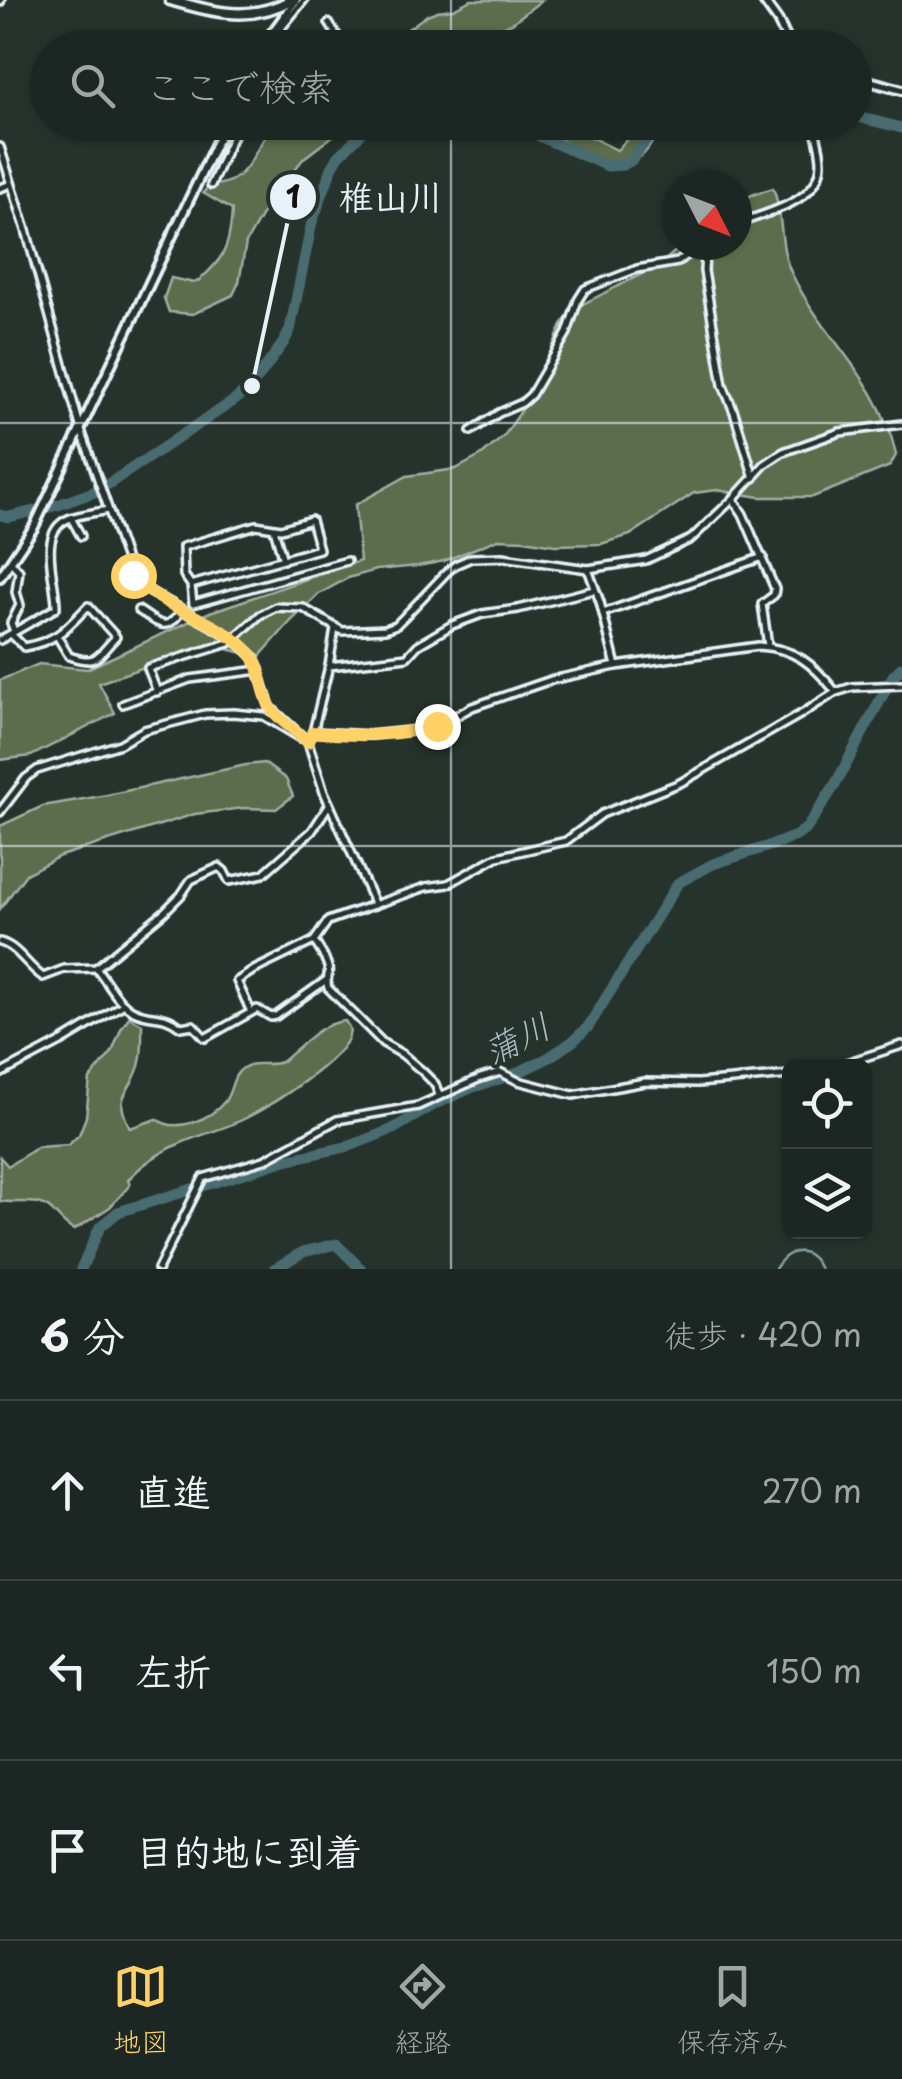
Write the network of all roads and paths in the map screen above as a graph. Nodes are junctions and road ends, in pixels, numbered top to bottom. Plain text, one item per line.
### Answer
1 (170, 0) edge
2 (294, 0) edge
3 (304, 0) edge
4 (763, 0) edge
5 (329, 23) dead end
6 (271, 30) edge
7 (281, 30) edge
8 (333, 30) edge
9 (782, 30) edge
10 (872, 82) edge
11 (902, 90) edge
12 (218, 140) edge
13 (231, 140) edge
14 (817, 140) edge
15 (0, 147) edge
16 (11, 184) junction
17 (212, 185) dead end
18 (0, 188) edge
19 (752, 218) edge
20 (681, 260) edge
21 (705, 260) edge
22 (902, 424) edge
23 (81, 430) junction
24 (471, 431) dead end
25 (754, 478) junction
26 (734, 500) junction
27 (107, 508) junction
28 (71, 518) junction
29 (274, 528) junction
30 (81, 536) dead end
31 (762, 558) junction
32 (283, 560) junction
33 (347, 561) dead end
34 (11, 562) junction
35 (588, 569) junction
36 (0, 577) edge
37 (191, 585) junction
38 (594, 590) junction
39 (194, 604) junction
40 (138, 610) dead end
41 (185, 611) junction
42 (603, 613) junction
43 (335, 628) junction
44 (12, 632) junction
45 (57, 636) junction
46 (233, 638) junction
47 (0, 640) edge
48 (768, 646) junction
49 (329, 666) junction
50 (616, 666) junction
51 (259, 670) junction
52 (900, 686) edge
53 (157, 692) junction
54 (836, 692) junction
55 (123, 704) dead end
56 (313, 732) junction
57 (308, 742) junction
58 (330, 805) junction
59 (0, 812) edge
60 (375, 905) junction
61 (314, 940) junction
62 (0, 942) edge
63 (96, 968) junction
64 (326, 980) junction
65 (124, 1004) junction
66 (251, 1012) junction
67 (902, 1045) edge
68 (859, 1059) edge
69 (0, 1074) edge
70 (782, 1077) edge
71 (439, 1095) junction
72 (158, 1269) edge

1 - 2 main road
2 - 6 street
3 - 7 street
4 - 9 street
5 - 8 street
10 - 11 street
12 - 23 street
13 - 17 street
14 - 19 street
15 - 16 street
16 - 18 street
16 - 23 street
20 - 24 street
21 - 25 street
22 - 25 street
23 - 27 street
23 - 34 street
25 - 26 street
26 - 31 street
26 - 35 street
27 - 28 street
27 - 41 street
28 - 30 street
28 - 44 street
29 - 32 street
29 - 32 street
29 - 37 street
31 - 42 street
31 - 48 street
32 - 37 street
33 - 39 street
34 - 36 street
34 - 44 street
35 - 38 street
35 - 43 street
37 - 39 street
38 - 42 street
38 - 49 street
39 - 41 street
40 - 41 street
41 - 46 street
42 - 50 street
43 - 46 street
43 - 49 street
44 - 45 street
44 - 47 street
45 - 45 street
46 - 51 street
46 - 53 street
48 - 50 street
48 - 54 street
49 - 56 street
50 - 56 street
51 - 53 street
51 - 57 street
52 - 54 street
53 - 55 street
54 - 60 street
56 - 57 street
57 - 58 street
57 - 59 street
58 - 60 street
58 - 63 street
60 - 61 street
61 - 64 street
61 - 66 street
62 - 63 street
63 - 65 street
64 - 66 street
64 - 71 street
65 - 66 street
65 - 69 street
67 - 68 street
70 - 71 street
71 - 72 street

